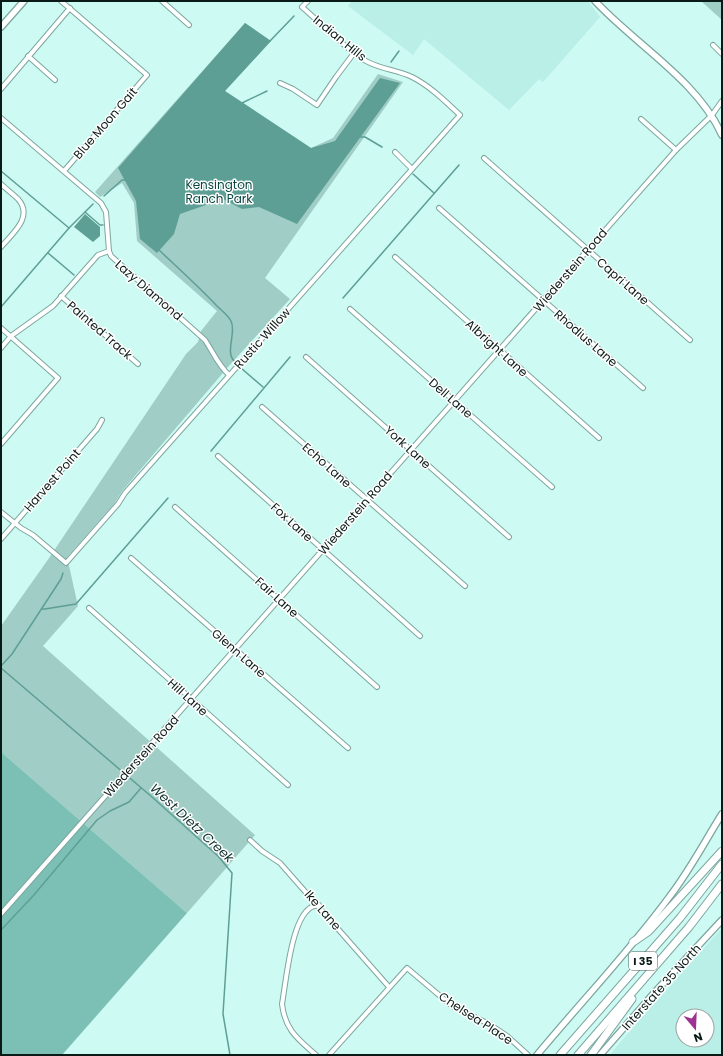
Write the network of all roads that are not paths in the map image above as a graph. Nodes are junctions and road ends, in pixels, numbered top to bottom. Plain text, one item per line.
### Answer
1 (24, 1) edge
2 (61, 1) edge
3 (162, 1) edge
4 (308, 1) edge
5 (595, 1) edge
6 (70, 8) junction
7 (189, 25) dead end
8 (1, 27) edge
9 (713, 45) dead end
10 (354, 53) junction
11 (722, 54) edge
12 (28, 56) junction
13 (55, 80) dead end
14 (280, 83) dead end
15 (1, 89) edge
16 (722, 101) edge
17 (712, 114) junction
18 (460, 115) joint
19 (1, 118) edge
20 (641, 119) dead end
21 (722, 135) edge
22 (676, 150) junction
23 (395, 152) dead end
24 (484, 158) dead end
25 (412, 168) junction
26 (64, 171) junction
27 (1, 184) edge
28 (439, 208) dead end
29 (1, 247) edge
30 (588, 250) junction
31 (109, 251) junction
32 (395, 257) dead end
33 (61, 296) junction
34 (544, 300) junction
35 (350, 308) dead end
36 (1, 328) edge
37 (11, 336) junction
38 (690, 340) dead end
39 (1, 348) edge
40 (500, 350) junction
41 (306, 357) dead end
42 (138, 364) dead end
43 (228, 375) junction
44 (643, 388) dead end
45 (454, 401) junction
46 (262, 407) dead end
47 (102, 420) dead end
48 (599, 438) dead end
49 (1, 444) edge
50 (411, 450) junction
51 (218, 456) dead end
52 (552, 487) dead end
53 (367, 500) junction
54 (175, 507) dead end
55 (1, 512) edge
56 (14, 523) junction
57 (509, 537) dead end
58 (1, 539) edge
59 (323, 550) junction
60 (131, 558) dead end
61 (465, 586) dead end
62 (280, 599) junction
63 (89, 608) dead end
64 (420, 636) dead end
65 (235, 649) junction
66 (377, 687) dead end
67 (191, 699) junction
68 (348, 748) dead end
69 (288, 785) dead end
70 (722, 814) edge
71 (250, 840) dead end
72 (722, 851) edge
73 (722, 864) edge
74 (722, 884) edge
75 (319, 905) junction
76 (1, 914) edge
77 (722, 920) edge
78 (633, 942) junction
79 (650, 972) junction
80 (389, 987) junction
81 (316, 1055) edge
82 (329, 1055) edge
83 (528, 1055) edge
84 (537, 1055) edge
85 (560, 1055) edge
86 (578, 1055) edge
87 (591, 1055) edge
88 (600, 1055) edge

1 - 8 main road
2 - 6 street
3 - 7 street
4 - 10 street, Indian Hills
5 - 17 main road
6 - 12 street
6 - 26 street, Blue Moon Gait
9 - 11 street
10 - 14 street
10 - 18 street, Indian Hills
12 - 13 street
12 - 15 street
16 - 17 street, Wiederstein Road
17 - 21 main road
17 - 22 street, Wiederstein Road
18 - 25 street, Rustic Willow
19 - 26 street, Lazy Diamond
20 - 22 street
22 - 30 street, Wiederstein Road
23 - 25 street
24 - 30 street, Capri Lane
25 - 43 street, Rustic Willow
26 - 31 street, Lazy Diamond
27 - 29 street
28 - 34 street, Rhodius Lane
30 - 34 street, Wiederstein Road
30 - 38 street, Capri Lane
31 - 33 street
31 - 43 street, Lazy Diamond
32 - 40 street, Albright Lane
33 - 37 street
33 - 42 street, Painted Track
34 - 40 street, Wiederstein Road
34 - 44 street, Rhodius Lane
35 - 45 street, Dell Lane
36 - 37 street
37 - 39 street
37 - 49 street
40 - 45 street, Wiederstein Road
40 - 48 street, Albright Lane
41 - 50 street, York Lane
43 - 56 street, Rustic Willow
45 - 50 street, Wiederstein Road
45 - 52 street, Dell Lane
46 - 53 street, Echo Lane
47 - 56 street, Harvest Point
50 - 53 street, Wiederstein Road
50 - 57 street, York Lane
51 - 59 street, Fox Lane
53 - 59 street, Wiederstein Road
53 - 61 street, Echo Lane
54 - 62 street, Fair Lane
55 - 56 street
56 - 58 street, Harvest Point
59 - 62 street, Wiederstein Road
59 - 64 street, Fox Lane
60 - 65 street, Glenn Lane
62 - 65 street, Wiederstein Road
62 - 66 street, Fair Lane
63 - 67 street, Hill Lane
65 - 67 street, Wiederstein Road
65 - 68 street, Glenn Lane
67 - 69 street, Hill Lane
67 - 76 street, Wiederstein Road
70 - 78 main road
71 - 75 street, Ike Lane
72 - 78 highway
73 - 85 highway, I 35
74 - 79 highway, I 35
75 - 80 street, Ike Lane
75 - 81 street
77 - 88 main road, Interstate 35 North
78 - 84 main road
79 - 86 highway, I 35
79 - 87 highway
80 - 82 street
80 - 83 street, Chelsea Place

